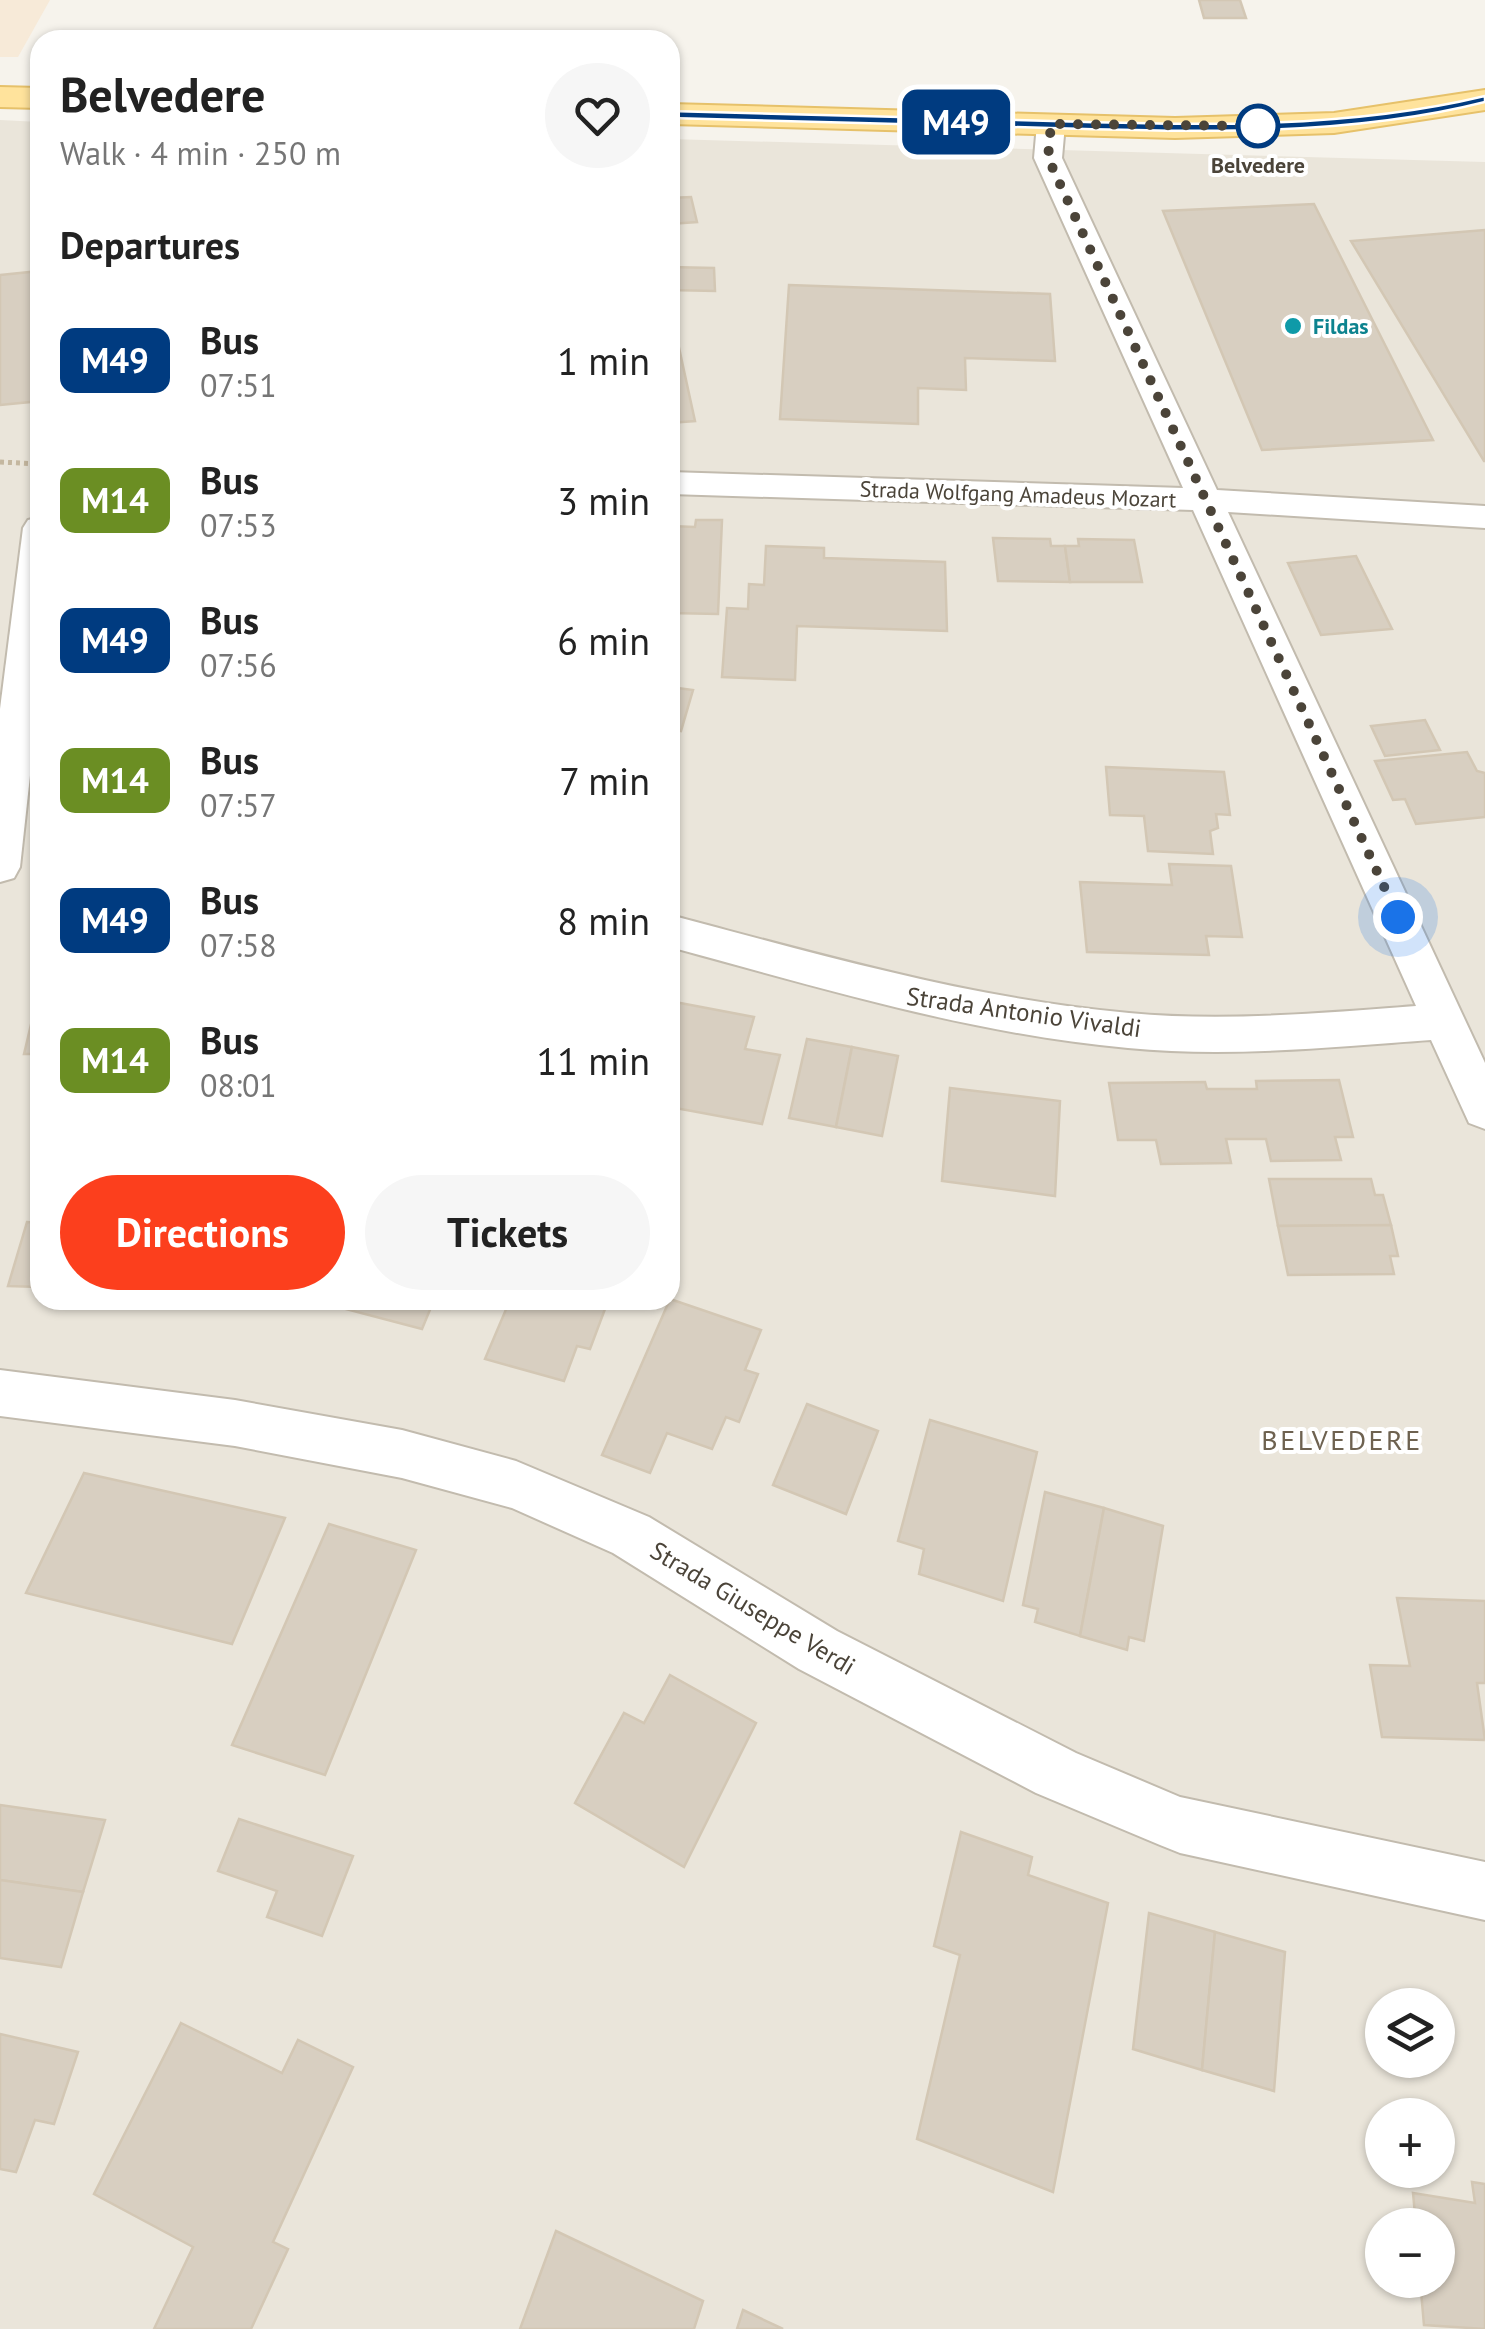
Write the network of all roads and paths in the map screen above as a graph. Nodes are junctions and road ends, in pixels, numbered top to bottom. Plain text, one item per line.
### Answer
1 (1485, 75) edge
2 (0, 97) edge
3 (30, 98) edge
4 (1485, 100) edge
5 (1449, 108) junction
6 (680, 114) edge
7 (1051, 124) junction
8 (0, 462) edge
9 (30, 464) edge
10 (680, 483) edge
11 (1207, 500) junction
12 (1485, 517) edge
13 (30, 655) edge
14 (14, 857) edge
15 (680, 933) edge
16 (1446, 1021) junction
17 (1485, 1110) edge
18 (0, 1393) edge
19 (1485, 1890) edge

1 - 5 main road
2 - 3 main road
4 - 5 main road
5 - 7 main road
6 - 7 main road
7 - 11 street
8 - 9 path
10 - 11 street, Strada Wolfgang Amadeus Mozart
11 - 12 street, Strada Wolfgang Amadeus Mozart
11 - 16 street
13 - 14 street
15 - 16 street, Strada Antonio Vivaldi
16 - 17 street
18 - 19 street, Strada Giuseppe Verdi

